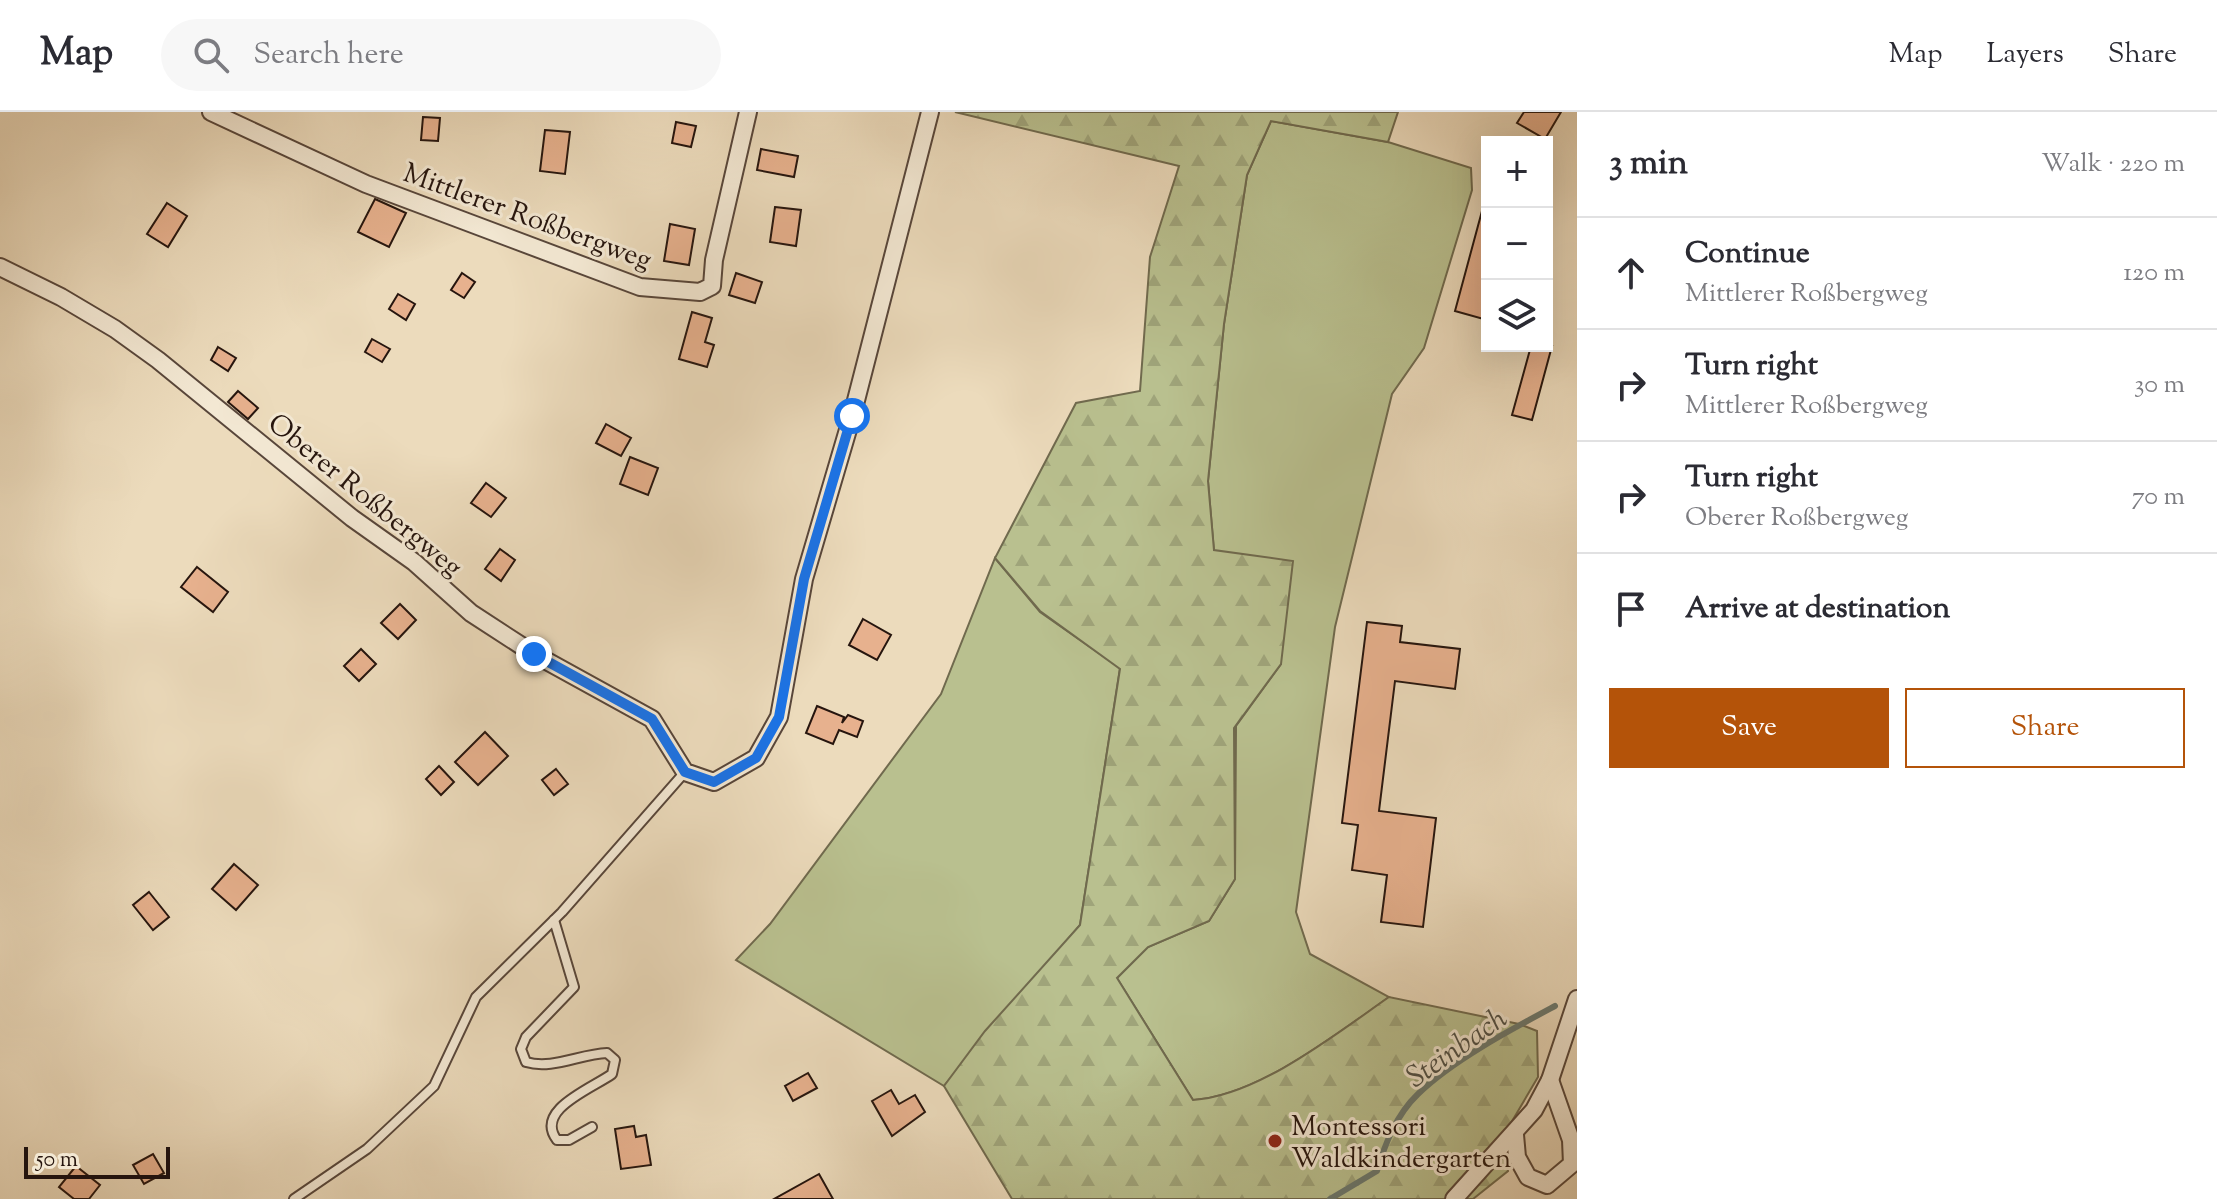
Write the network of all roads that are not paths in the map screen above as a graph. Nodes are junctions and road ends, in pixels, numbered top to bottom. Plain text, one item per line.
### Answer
1 (211, 112) edge
2 (748, 112) edge
3 (930, 112) edge
4 (0, 267) edge
5 (685, 772) junction
6 (554, 920) junction
7 (1577, 999) edge
8 (1550, 1080) junction
9 (592, 1127) dead end
10 (1515, 1135) junction
11 (294, 1199) edge
12 (1454, 1199) edge

1 - 2 street, Mittlerer Roßbergweg
3 - 5 street
4 - 5 street, Oberer Roßbergweg
5 - 6 lane
6 - 9 lane
6 - 11 lane
7 - 8 street
8 - 10 street
8 - 10 street
10 - 12 street

